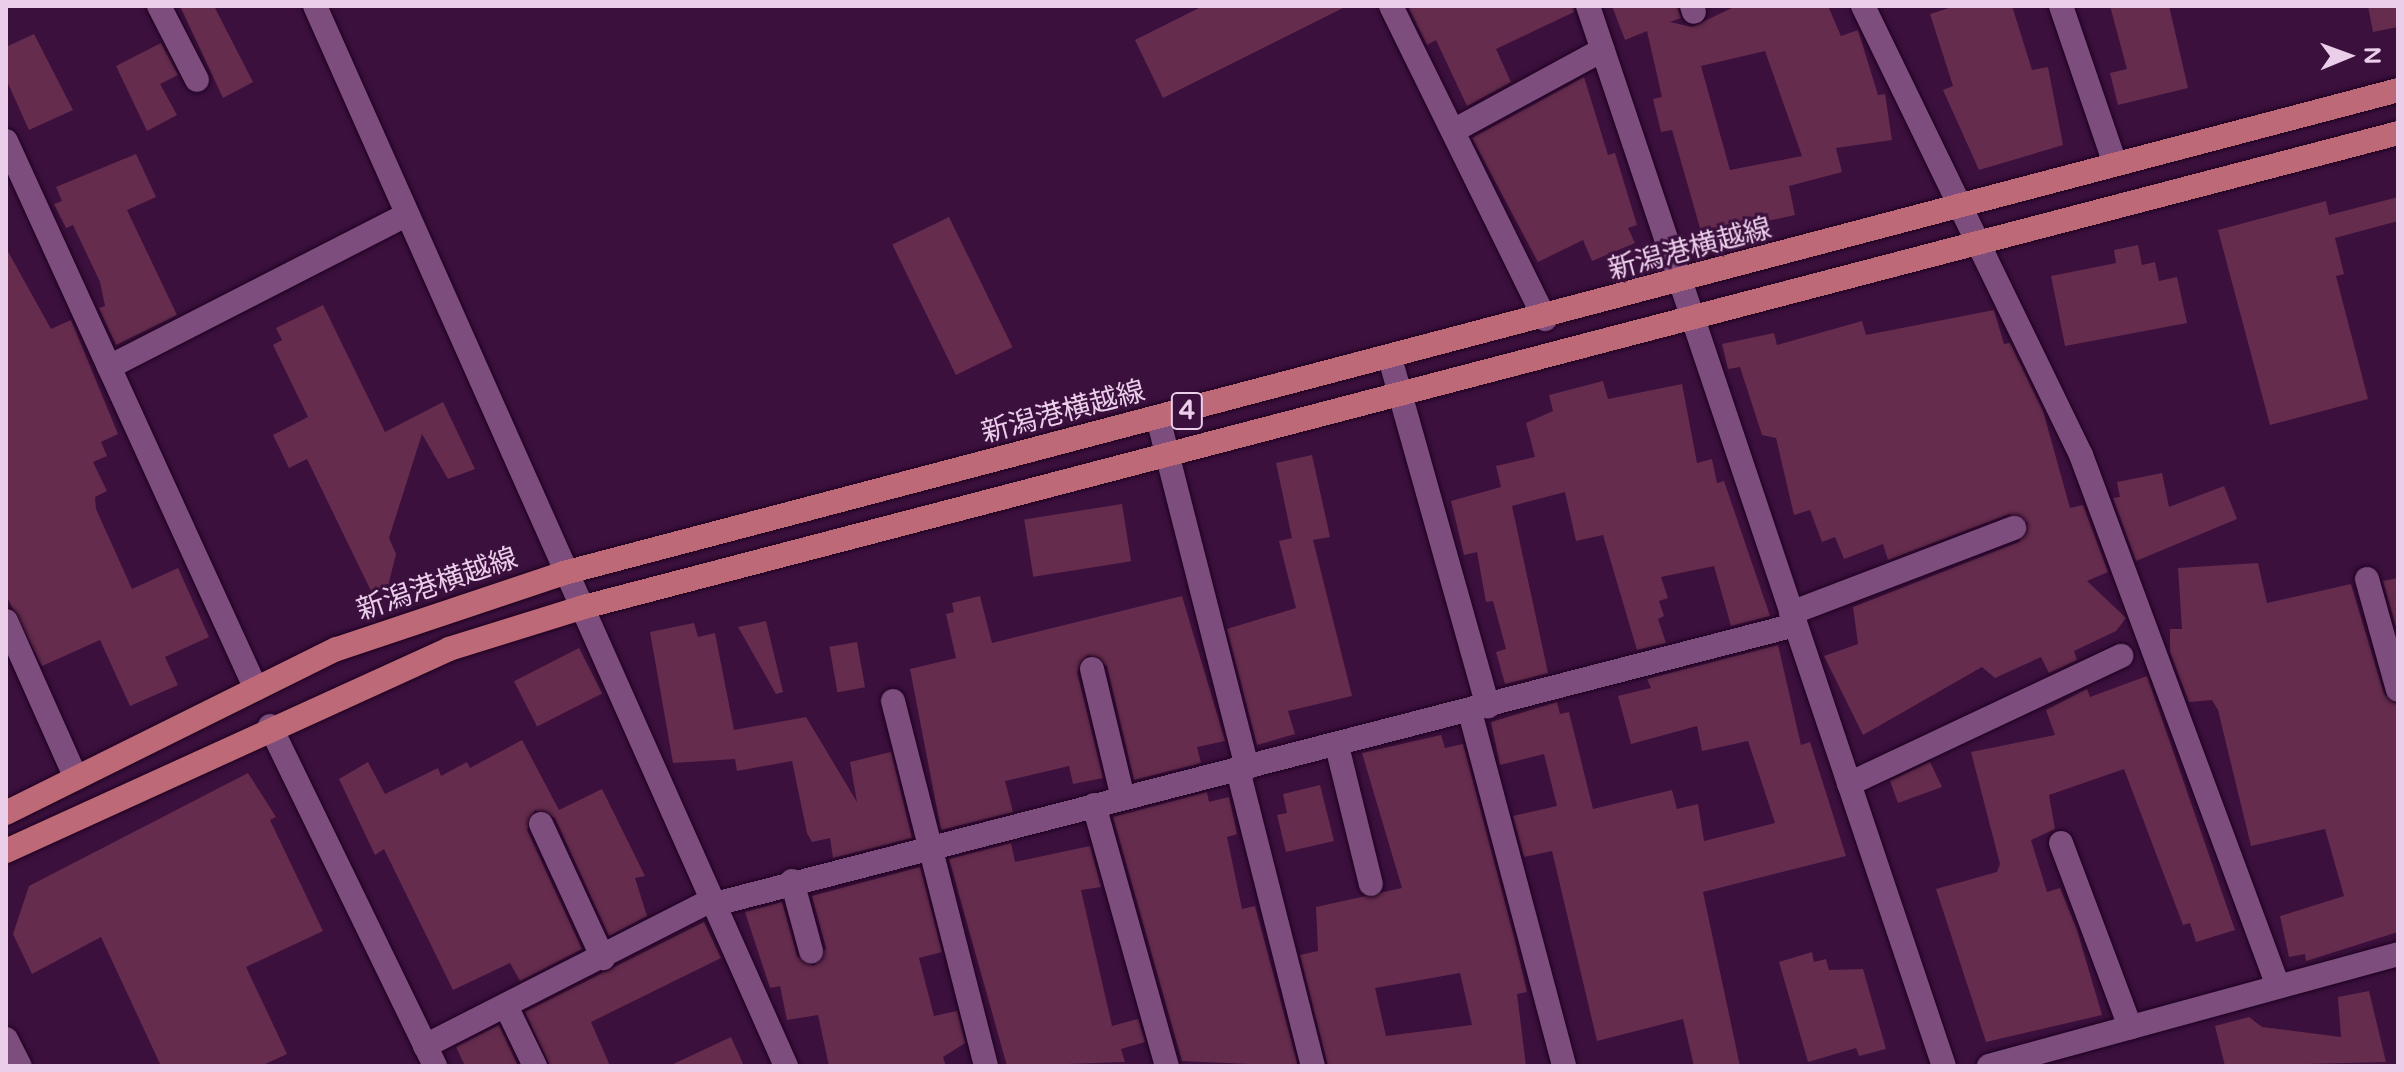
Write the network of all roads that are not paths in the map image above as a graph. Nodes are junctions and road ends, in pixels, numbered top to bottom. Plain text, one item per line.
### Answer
1 (159, 6) edge
2 (315, 6) edge
3 (1391, 6) edge
4 (1588, 6) edge
5 (1863, 6) edge
6 (2061, 6) edge
7 (1602, 50) junction
8 (197, 80) dead end
9 (2398, 90) edge
10 (1453, 131) junction
11 (2398, 133) edge
12 (6, 141) edge
13 (2115, 164) junction
14 (1959, 206) junction
15 (406, 215) junction
16 (1979, 245) junction
17 (1677, 285) junction
18 (1545, 319) junction
19 (1688, 322) junction
20 (1390, 358) junction
21 (109, 367) junction
22 (1402, 398) junction
23 (1158, 418) junction
24 (1168, 458) junction
25 (2014, 528) dead end
26 (564, 573) junction
27 (2367, 579) dead end
28 (584, 607) junction
29 (1793, 619) junction
30 (6, 621) edge
31 (2121, 656) dead end
32 (1092, 669) dead end
33 (256, 689) junction
34 (2398, 690) edge
35 (893, 701) dead end
36 (1479, 709) junction
37 (270, 726) junction
38 (1337, 746) junction
39 (1242, 769) junction
40 (76, 778) junction
41 (1849, 784) junction
42 (1123, 798) junction
43 (1094, 805) junction
44 (6, 813) edge
45 (541, 824) dead end
46 (2061, 843) dead end
47 (927, 845) junction
48 (6, 851) edge
49 (792, 881) junction
50 (1371, 884) dead end
51 (714, 902) junction
52 (811, 951) dead end
53 (603, 958) junction
54 (2396, 962) edge
55 (2278, 986) junction
56 (506, 1006) junction
57 (2130, 1027) junction
58 (6, 1039) edge
59 (430, 1056) edge
60 (20, 1066) edge
61 (535, 1066) edge
62 (786, 1066) edge
63 (986, 1066) edge
64 (1167, 1066) edge
65 (1313, 1066) edge
66 (1564, 1066) edge
67 (1944, 1066) edge
68 (1989, 1066) edge

1 - 8 street
2 - 15 street
3 - 10 street
4 - 7 street
5 - 14 street
6 - 13 street
7 - 10 street
7 - 17 street
9 - 13 main road, 新潟港横越線 / 4
10 - 18 street
11 - 16 main road, 4
12 - 21 street
13 - 14 main road, 新潟港横越線 / 4
14 - 16 street
14 - 17 main road, 新潟港横越線 / 4
15 - 21 street
15 - 26 street
16 - 19 main road, 4
16 - 55 street
17 - 18 main road, 新潟港横越線 / 4
17 - 19 street
18 - 20 main road, 新潟港横越線 / 4
19 - 22 main road, 4
19 - 29 street
20 - 22 street
20 - 23 main road, 新潟港横越線 / 4
21 - 33 street
22 - 24 main road, 4
22 - 36 street
23 - 24 street
23 - 26 main road, 新潟港横越線 / 4
24 - 28 main road, 4
24 - 39 street
25 - 29 street
26 - 28 street
26 - 33 main road, 新潟港横越線 / 4
27 - 34 street
28 - 37 main road, 4
28 - 51 street
29 - 36 street
29 - 41 street
30 - 40 street
31 - 41 street
32 - 42 street
33 - 40 main road, 新潟港横越線 / 4
35 - 47 street
36 - 38 street
36 - 66 street
37 - 48 main road, 4
37 - 59 street
38 - 39 street
38 - 50 street
39 - 42 street
39 - 65 street
40 - 44 main road, 新潟港横越線 / 4
41 - 67 street
42 - 43 street
43 - 47 street
43 - 64 street
45 - 53 street
46 - 57 street
47 - 49 street
47 - 63 street
49 - 51 street
49 - 52 street
51 - 53 street
51 - 62 street
53 - 56 street
54 - 55 street
55 - 57 street
56 - 59 street
56 - 61 street
57 - 68 street
58 - 60 street

